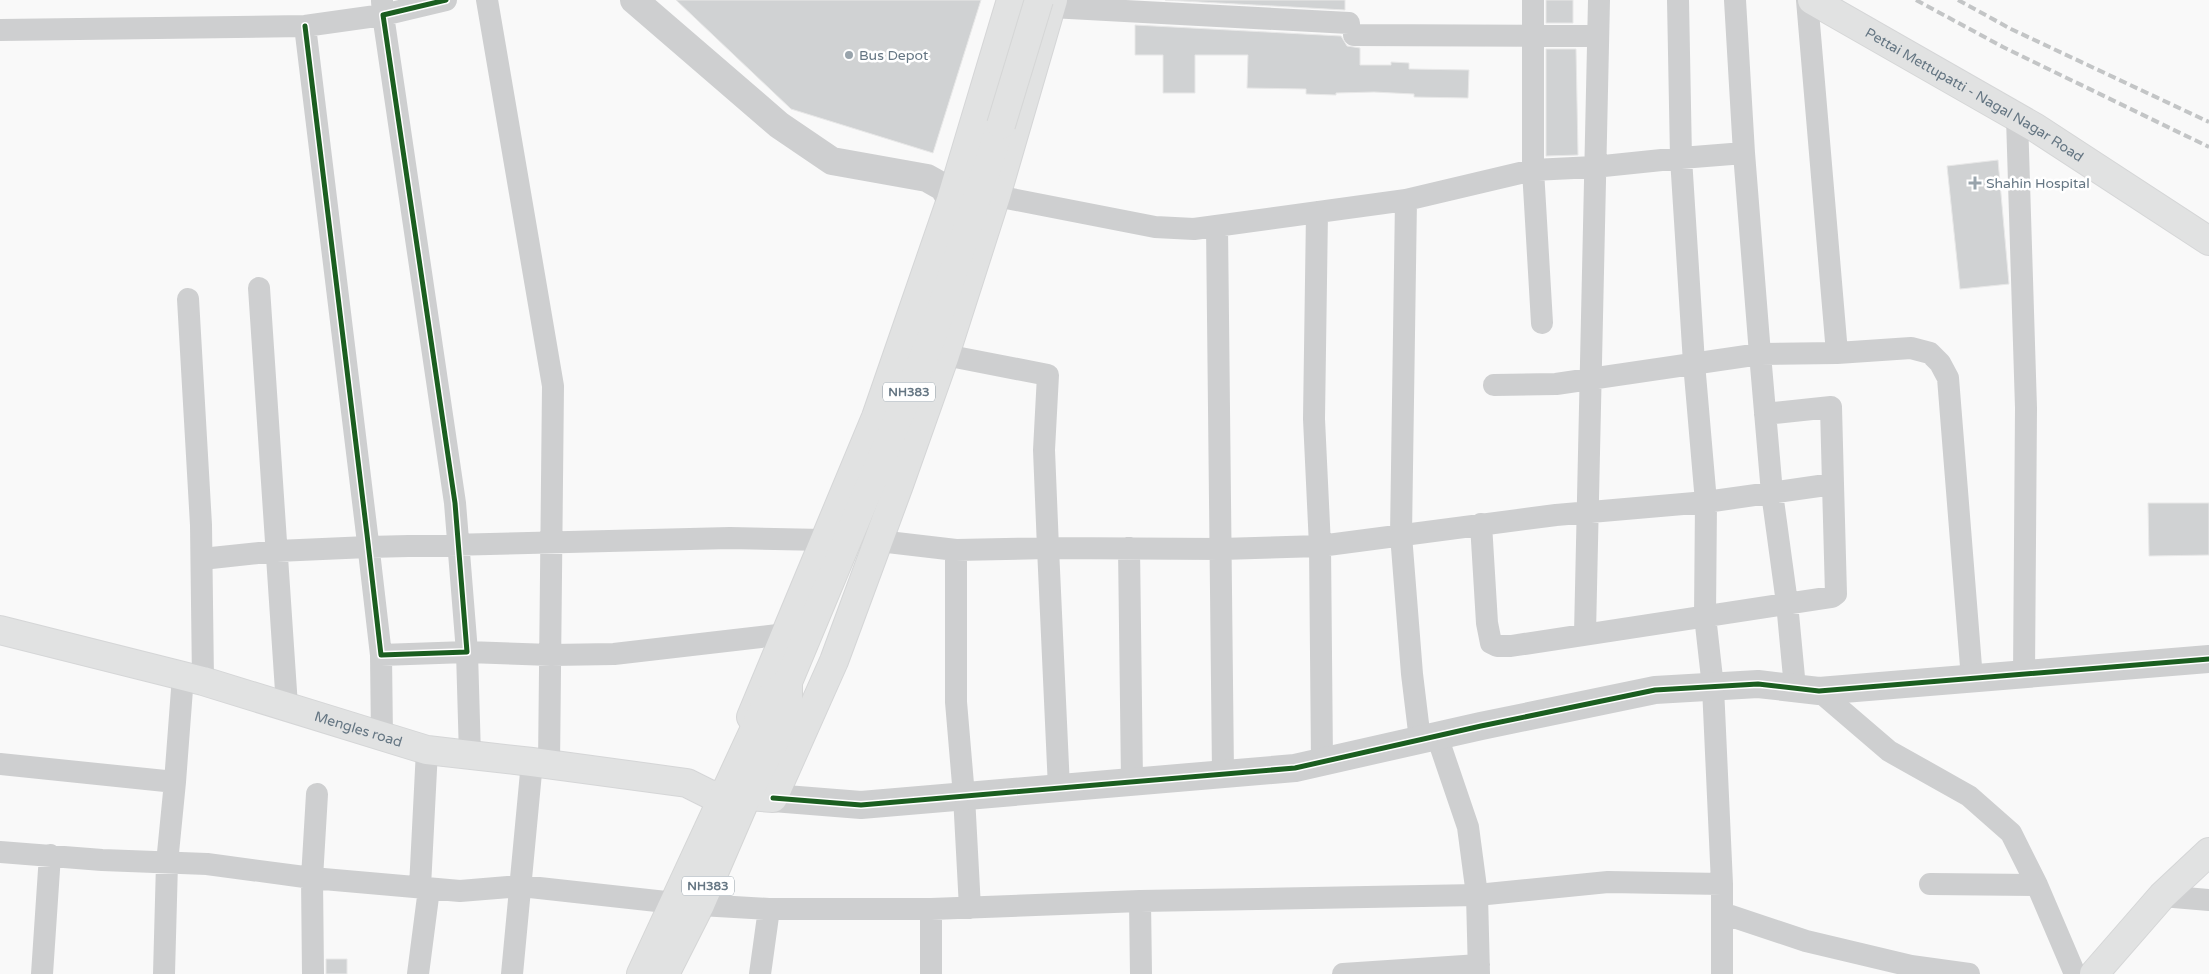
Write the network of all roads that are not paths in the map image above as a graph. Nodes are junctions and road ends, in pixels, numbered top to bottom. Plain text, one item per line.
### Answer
1 (446, 0) edge
2 (487, 0) edge
3 (634, 0) edge
4 (1011, 0) edge
5 (1533, 0) edge
6 (1599, 0) edge
7 (1678, 0) edge
8 (1736, 0) edge
9 (1807, 0) edge
10 (1812, 0) edge
11 (1048, 2) edge
12 (383, 7) edge
13 (305, 26) junction
14 (0, 30) edge
15 (1533, 36) junction
16 (1598, 36) junction
17 (987, 80) junction
18 (1026, 92) junction
19 (2017, 118) junction
20 (1744, 153) junction
21 (1681, 158) junction
22 (1594, 167) junction
23 (1533, 170) junction
24 (996, 196) junction
25 (951, 200) junction
26 (1406, 200) junction
27 (1317, 212) junction
28 (1217, 226) junction
29 (2209, 241) edge
30 (259, 288) dead end
31 (188, 299) dead end
32 (1542, 323) dead end
33 (1837, 353) junction
34 (1760, 354) junction
35 (945, 355) junction
36 (1694, 363) junction
37 (1589, 380) junction
38 (1494, 385) dead end
39 (1765, 414) junction
40 (1833, 484) junction
41 (1772, 493) junction
42 (1706, 502) junction
43 (1587, 514) junction
44 (1481, 524) junction
45 (1400, 535) junction
46 (824, 540) junction
47 (878, 541) junction
48 (552, 543) junction
49 (457, 546) junction
50 (1320, 546) junction
51 (368, 547) junction
52 (1048, 548) junction
53 (1129, 548) junction
54 (1220, 549) junction
55 (956, 550) junction
56 (277, 552) junction
57 (202, 559) junction
58 (1787, 604) junction
59 (1705, 616) junction
60 (0, 630) edge
61 (1585, 634) junction
62 (793, 643) junction
63 (467, 652) junction
64 (381, 655) junction
65 (551, 656) junction
66 (2209, 659) edge
67 (2024, 675) junction
68 (193, 679) junction
69 (1972, 679) junction
70 (1713, 687) junction
71 (1807, 690) junction
72 (287, 706) junction
73 (382, 738) junction
74 (1428, 738) junction
75 (427, 750) junction
76 (470, 756) junction
77 (1322, 762) junction
78 (541, 763) junction
79 (0, 764) edge
80 (1223, 773) junction
81 (1132, 781) junction
82 (176, 782) junction
83 (1059, 788) junction
84 (317, 794) dead end
85 (738, 796) junction
86 (964, 796) junction
87 (0, 852) edge
88 (2209, 852) edge
89 (50, 855) junction
90 (166, 863) junction
91 (312, 878) junction
92 (1722, 884) junction
93 (1930, 884) dead end
94 (2037, 885) junction
95 (521, 886) junction
96 (425, 888) junction
97 (1477, 895) junction
98 (2162, 896) junction
99 (2209, 900) edge
100 (1140, 901) junction
101 (687, 904) junction
102 (769, 908) junction
103 (970, 908) junction
104 (931, 909) junction
105 (1722, 913) junction
106 (1479, 969) edge
107 (1910, 970) edge
108 (42, 974) edge
109 (164, 974) edge
110 (313, 974) edge
111 (418, 974) edge
112 (512, 974) edge
113 (641, 974) edge
114 (665, 974) edge
115 (760, 974) edge
116 (931, 974) edge
117 (1140, 974) edge
118 (1343, 974) edge
119 (1722, 974) edge
120 (1969, 974) edge
121 (2075, 974) edge
122 (2094, 974) edge

1 - 12 street
2 - 48 street
3 - 25 street
4 - 17 main road
5 - 15 street
6 - 16 street
7 - 21 street
8 - 20 street
9 - 33 street
10 - 19 main road, Pettai Mettupatti - Nagal Nagar Road
11 - 15 street
11 - 18 main road
11 - 62 main road, NH383, bridge
12 - 13 street
12 - 49 street
13 - 14 street
13 - 51 street
15 - 16 street
15 - 23 street
16 - 22 street
17 - 18 main road
17 - 25 main road
18 - 24 main road
19 - 29 main road, Pettai Mettupatti - Nagal Nagar Road
19 - 67 street
20 - 21 street
20 - 34 street
21 - 22 street
21 - 36 street
22 - 23 street
22 - 37 street
23 - 26 street
23 - 32 street
24 - 28 street
24 - 35 main road
25 - 46 main road
26 - 27 street
26 - 45 street
27 - 28 street
27 - 50 street
28 - 54 street
30 - 56 street
31 - 57 street
33 - 34 street
33 - 69 street
34 - 36 street
34 - 39 street
35 - 47 main road
35 - 52 street
36 - 37 street
36 - 42 street
37 - 38 street
37 - 43 street
39 - 40 street
39 - 41 street
40 - 41 street
40 - 58 street
41 - 42 street
41 - 58 street
42 - 43 street
42 - 59 street
43 - 44 street
43 - 61 street
44 - 45 street
44 - 61 street
45 - 50 street
45 - 74 street
46 - 48 street
46 - 62 main road
47 - 55 street
47 - 85 main road
48 - 49 street
48 - 65 street
49 - 51 street
49 - 63 street
50 - 54 street
50 - 77 street
51 - 56 street
51 - 64 street
52 - 53 street
52 - 55 street
52 - 83 street
53 - 54 street
53 - 81 street
54 - 80 street
55 - 86 street
56 - 57 street
56 - 72 street
57 - 68 street
58 - 59 street
58 - 71 street
59 - 61 street
59 - 70 street
60 - 68 main road, Mengles road
62 - 65 street
62 - 85 main road
62 - 85 main road
63 - 64 street
63 - 65 street
63 - 76 street
64 - 73 street
65 - 78 street
66 - 67 street
67 - 69 street
68 - 72 main road, Mengles road
68 - 82 street
69 - 71 street
70 - 71 street
70 - 74 street
70 - 92 street
71 - 94 street
72 - 73 main road, Mengles road
73 - 75 main road, Mengles road
74 - 77 street
74 - 97 street
75 - 76 main road, Mengles road
75 - 96 street
76 - 78 main road, Mengles road
77 - 80 street
78 - 85 main road, Mengles road
78 - 95 street
79 - 82 street
80 - 81 street
81 - 83 street
82 - 90 street
83 - 86 street
84 - 91 street
85 - 86 street
85 - 101 main road, NH383
86 - 103 street
87 - 89 street
88 - 98 main road
89 - 90 street
89 - 108 street
90 - 91 street
90 - 109 street
91 - 96 street
91 - 110 street
92 - 97 street
92 - 105 street
93 - 94 street
94 - 121 street
95 - 96 street
95 - 101 street
95 - 112 street
96 - 111 street
97 - 100 street
97 - 106 street
98 - 99 street
98 - 122 main road
100 - 103 street
100 - 117 street
101 - 102 street
101 - 113 main road, NH383
101 - 114 main road, NH383
102 - 104 street
102 - 115 street
103 - 104 street
104 - 116 street
105 - 107 street
105 - 119 street
106 - 118 street
107 - 120 street

